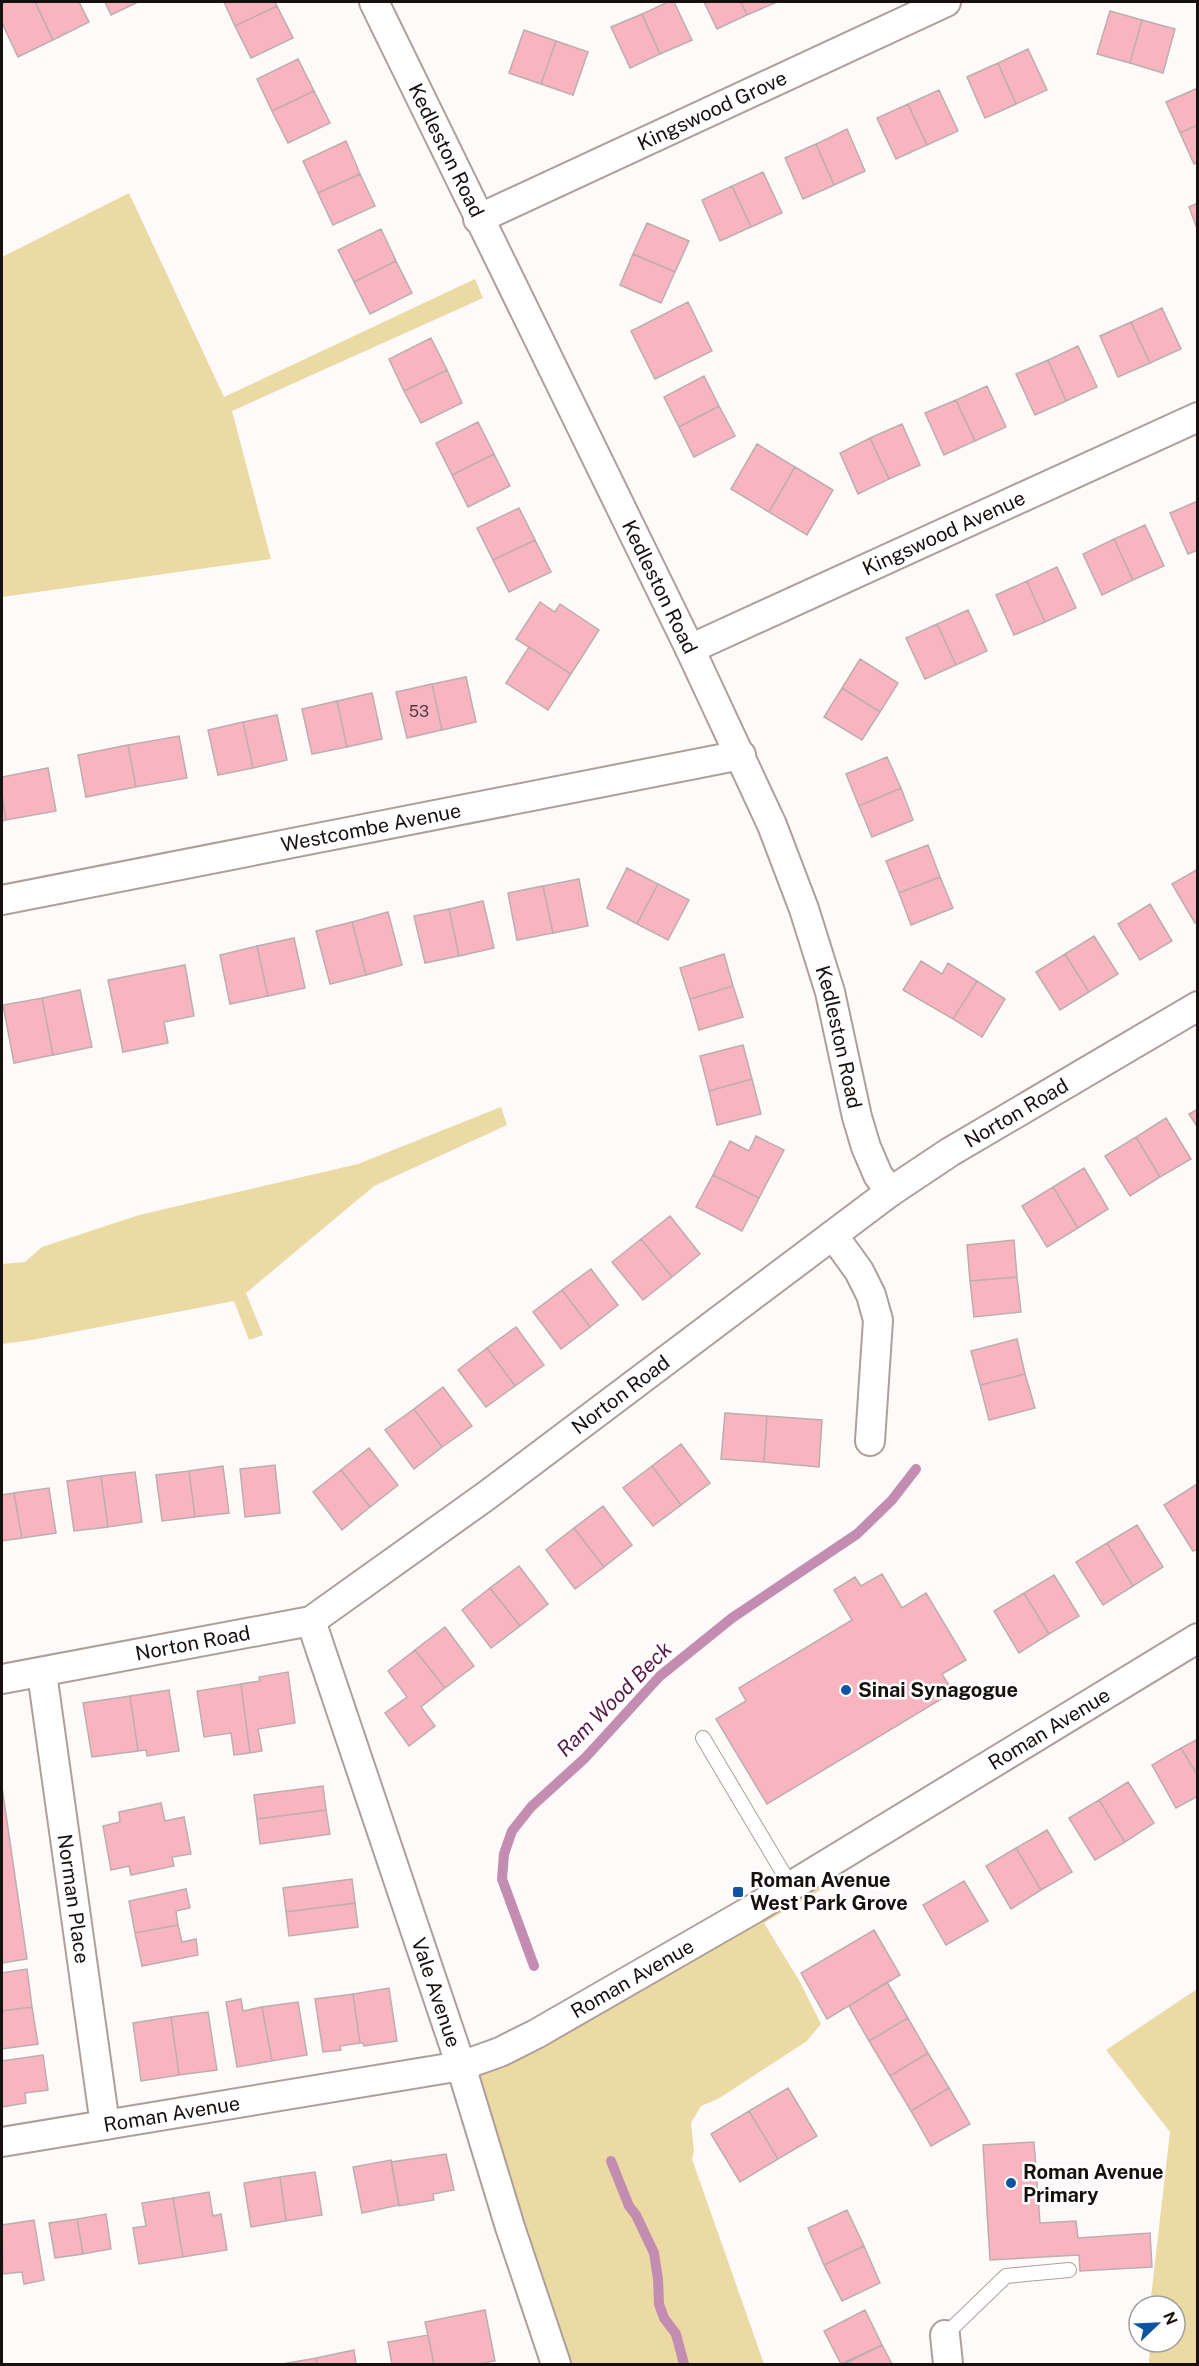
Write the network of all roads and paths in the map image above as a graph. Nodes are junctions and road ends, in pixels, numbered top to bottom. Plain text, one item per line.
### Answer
1 (374, 2) edge
2 (946, 2) edge
3 (478, 219) junction
4 (1197, 417) edge
5 (690, 650) junction
6 (741, 755) junction
7 (2, 900) edge
8 (1197, 1006) edge
9 (890, 1192) junction
10 (833, 1235) junction
11 (870, 1441) dead end
12 (311, 1621) junction
13 (1197, 1638) edge
14 (42, 1673) junction
15 (2, 1679) edge
16 (703, 1738) dead end
17 (791, 1886) junction
18 (461, 2066) junction
19 (105, 2125) junction
20 (2, 2142) edge
21 (1069, 2270) dead end
22 (945, 2335) joint
23 (556, 2364) edge
24 (948, 2364) edge

1 - 3 street, Kedleston Road
2 - 3 street, Kingswood Grove
3 - 5 street, Kedleston Road
4 - 5 street, Kingswood Avenue
5 - 6 street, Kedleston Road
6 - 7 street, Westcombe Avenue
6 - 9 street, Kedleston Road
8 - 9 street, Norton Road
9 - 10 street, Norton Road
10 - 11 street
10 - 12 street, Norton Road
12 - 14 street, Norton Road
12 - 18 street, Vale Avenue
13 - 17 street, Roman Avenue
14 - 15 street, Norton Road
14 - 19 street, Norman Place
16 - 17 lane
17 - 18 street, Roman Avenue
18 - 19 street, Roman Avenue
18 - 23 street, Vale Avenue
19 - 20 street, Roman Avenue
21 - 22 lane
22 - 24 street

